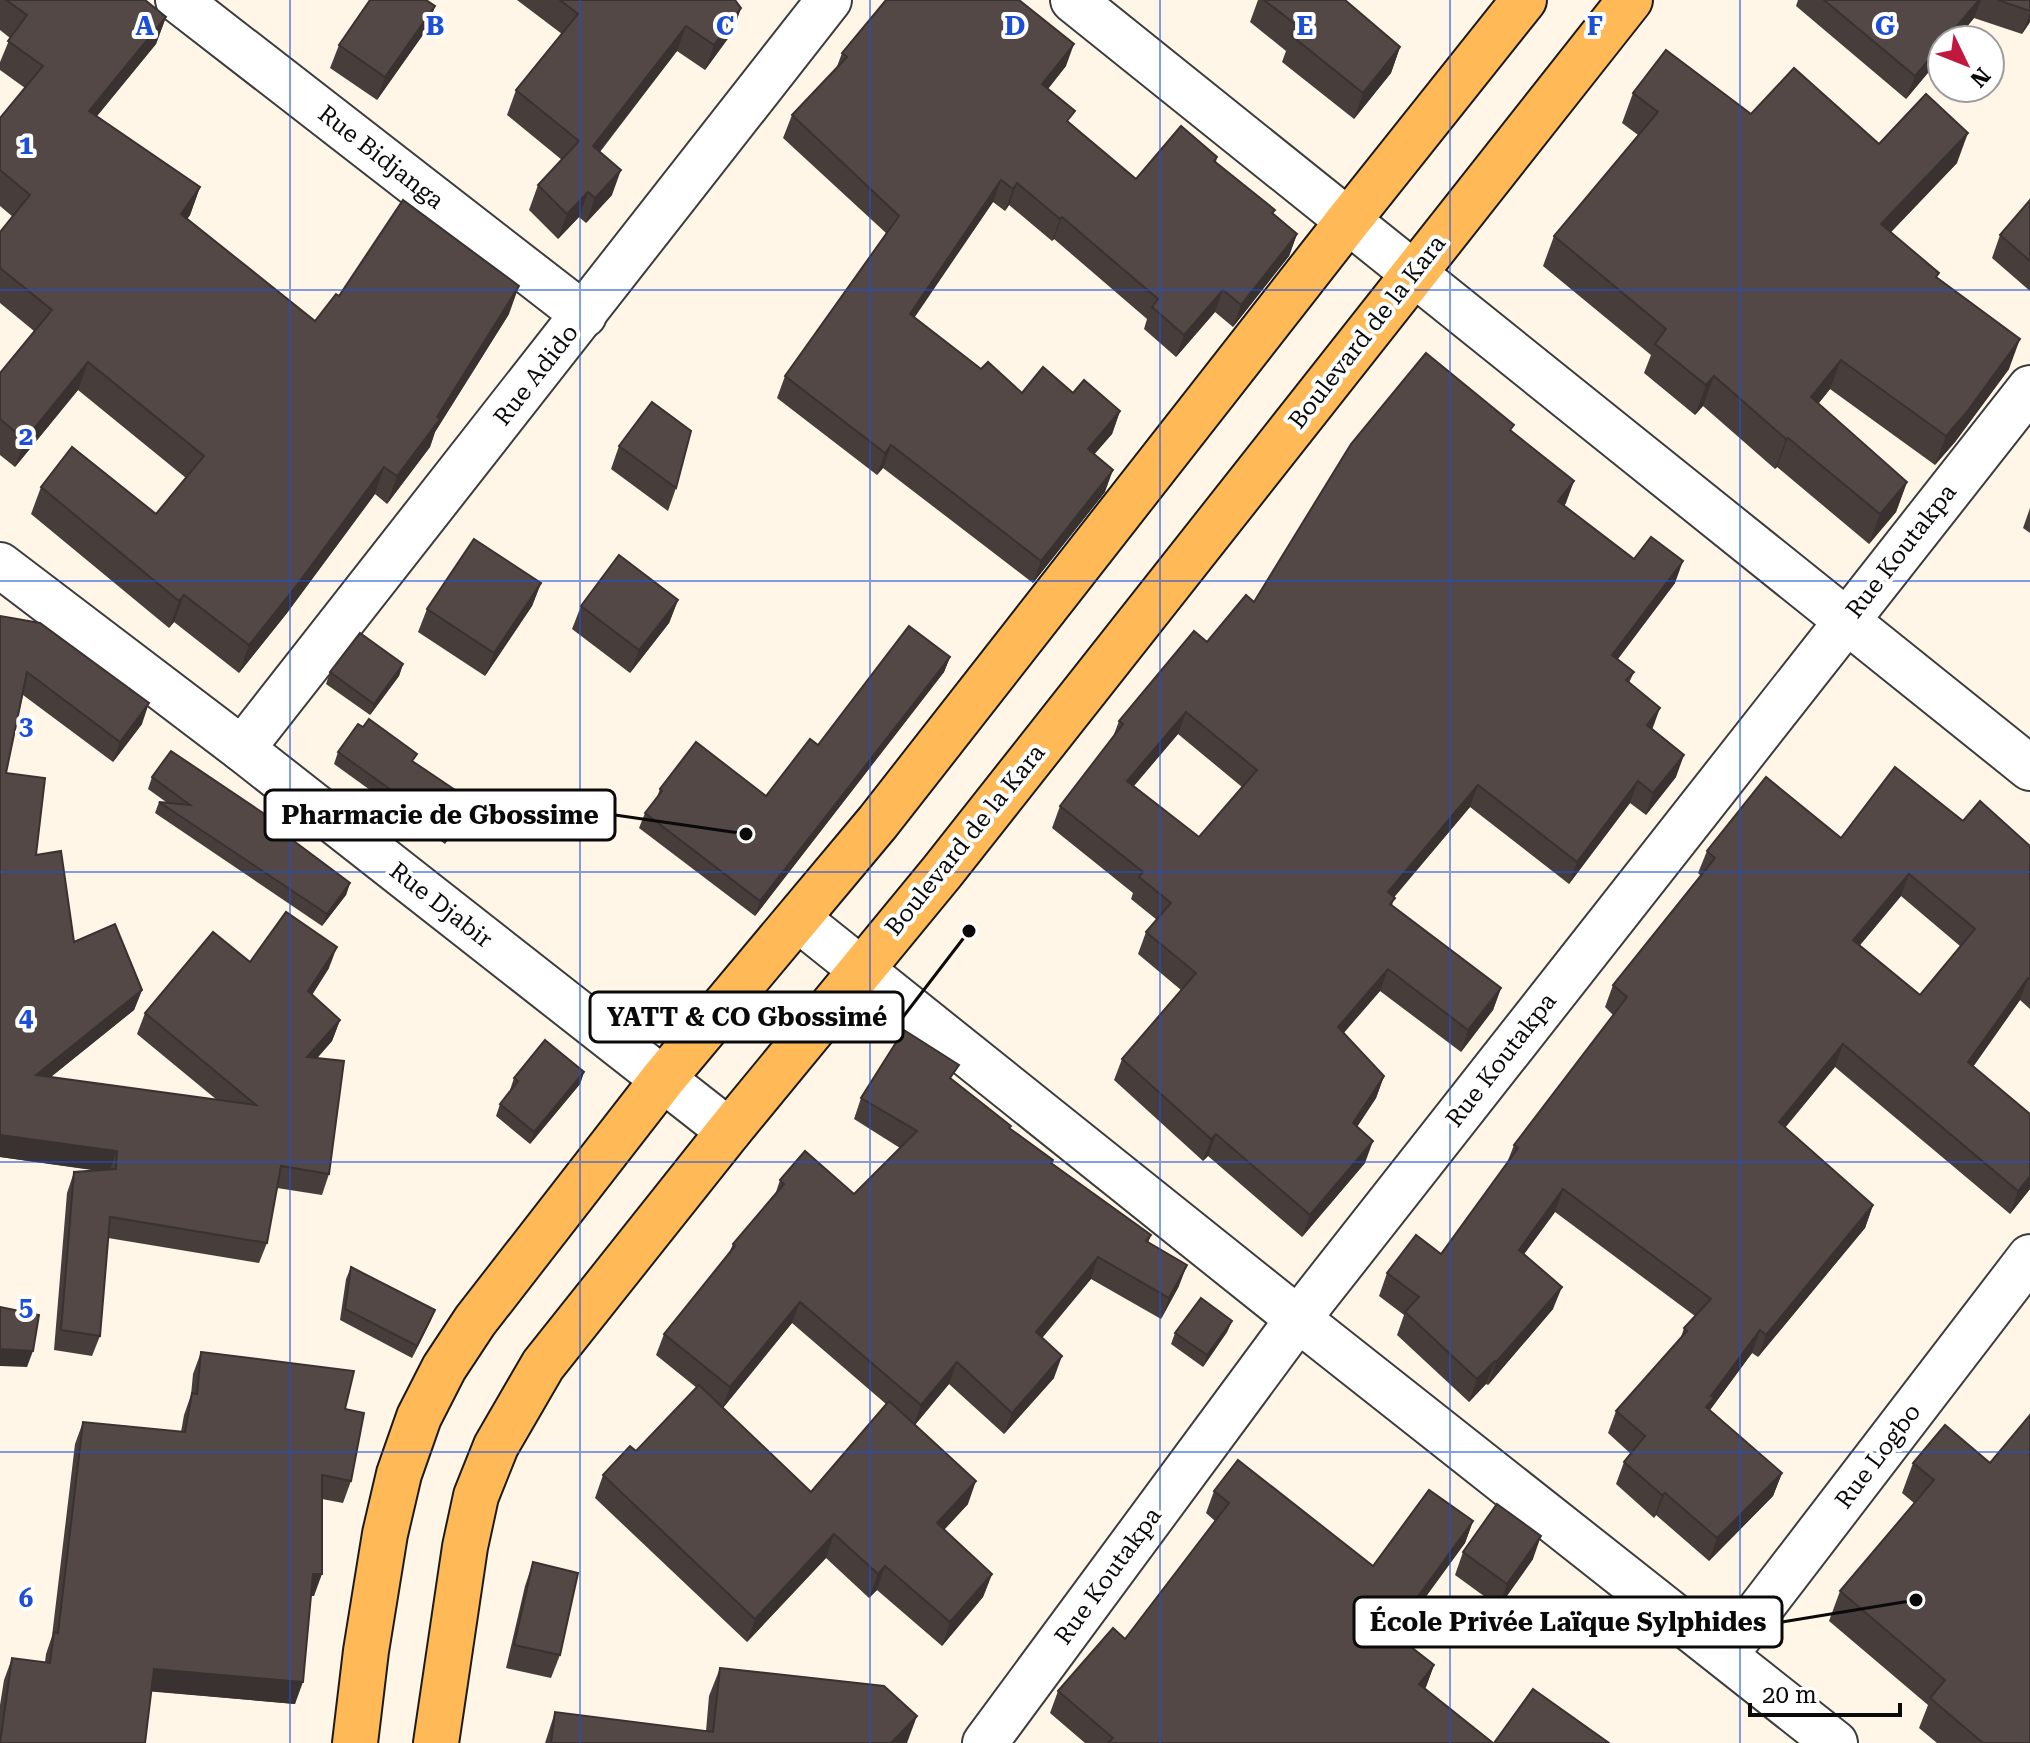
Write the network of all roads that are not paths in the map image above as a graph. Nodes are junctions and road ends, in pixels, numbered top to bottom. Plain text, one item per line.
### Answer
1 (178, 0) edge
2 (829, 0) edge
3 (1073, 0) edge
4 (1524, 0) edge
5 (1630, 0) edge
6 (1348, 221) junction
7 (1414, 273) junction
8 (584, 315) junction
9 (2030, 388) edge
10 (0, 565) edge
11 (1845, 621) junction
12 (242, 749) junction
13 (2030, 768) edge
14 (798, 919) junction
15 (861, 970) junction
16 (663, 1079) junction
17 (729, 1131) junction
18 (2030, 1257) edge
19 (1298, 1319) junction
20 (1725, 1655) junction
21 (355, 1743) edge
22 (436, 1743) edge
23 (985, 1743) edge
24 (1835, 1743) edge

1 - 8 street, Rue Bidjanga
2 - 8 street, Rue Adido
3 - 6 street
4 - 6 main road
5 - 7 main road, Boulevard de la Kara
6 - 7 street
6 - 14 main road
7 - 11 street
7 - 15 main road, Boulevard de la Kara
8 - 12 street, Rue Adido
9 - 11 street, Rue Koutakpa
10 - 12 street, Rue Djabir
11 - 13 street
11 - 19 street, Rue Koutakpa
12 - 16 street, Rue Djabir
14 - 15 street
14 - 16 main road
15 - 17 main road, Boulevard de la Kara
15 - 19 street
16 - 17 street, Rue Djabir
16 - 21 main road
17 - 22 main road, Boulevard de la Kara
18 - 20 street, Rue Logbo
19 - 20 street
19 - 23 street, Rue Koutakpa
20 - 24 street

